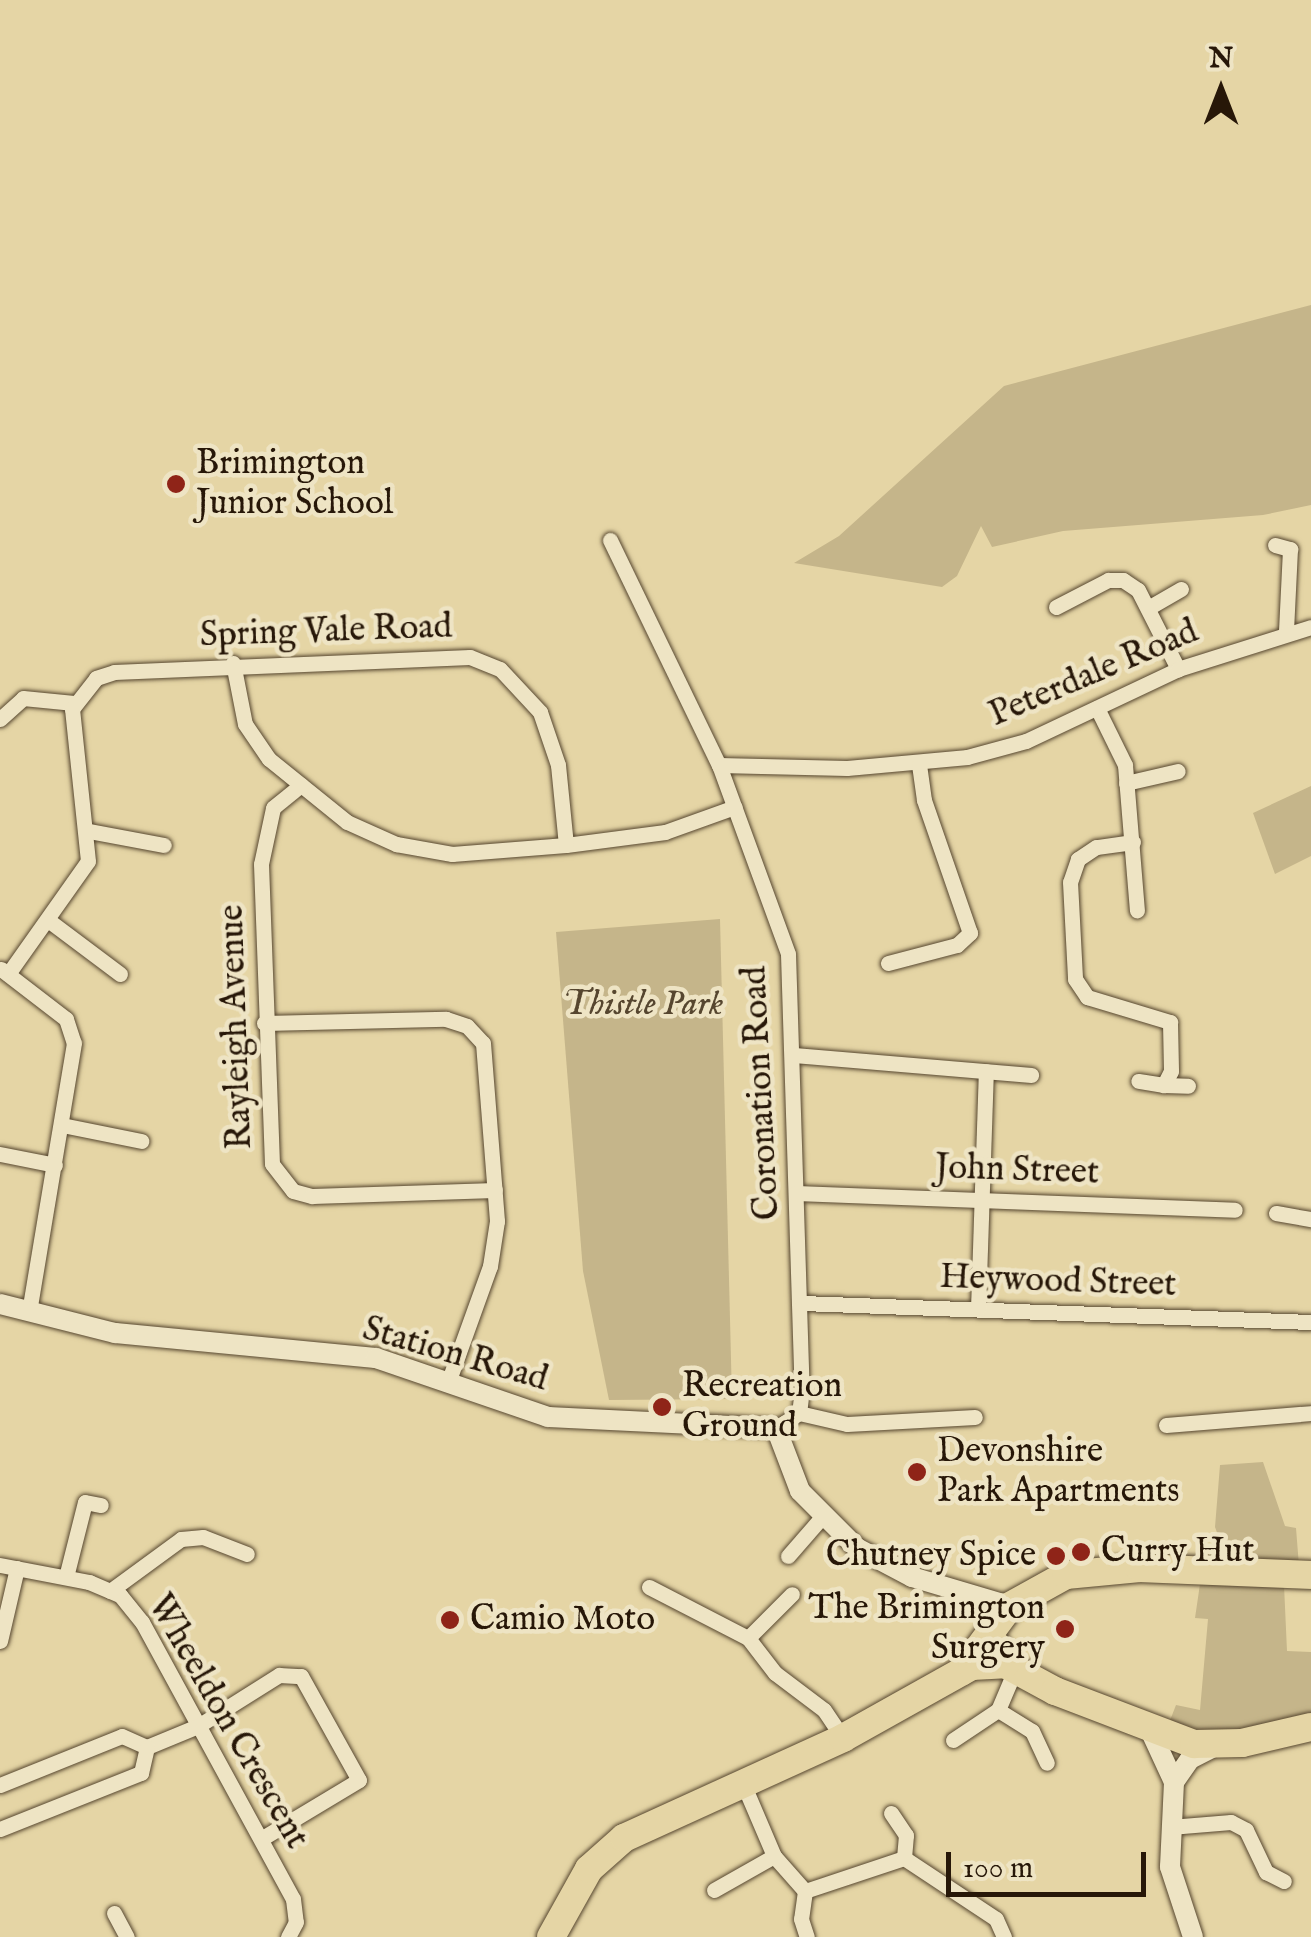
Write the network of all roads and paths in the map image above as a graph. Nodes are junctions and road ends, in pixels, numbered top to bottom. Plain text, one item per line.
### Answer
1 (610, 540) dead end
2 (1275, 545) dead end
3 (1181, 590) dead end
4 (1056, 607) dead end
5 (1148, 608) junction
6 (1311, 628) edge
7 (1286, 632) junction
8 (233, 664) junction
9 (1178, 669) junction
10 (78, 697) junction
11 (1098, 708) junction
12 (0, 719) edge
13 (719, 764) junction
14 (919, 764) junction
15 (1178, 770) dead end
16 (1126, 783) junction
17 (301, 785) junction
18 (735, 808) junction
19 (88, 831) junction
20 (1133, 842) junction
21 (164, 845) dead end
22 (566, 845) junction
23 (1138, 911) dead end
24 (48, 920) junction
25 (888, 963) dead end
26 (4, 971) edge
27 (120, 974) dead end
28 (264, 1023) junction
29 (794, 1055) junction
30 (986, 1071) junction
31 (1031, 1075) dead end
32 (1138, 1081) dead end
33 (1164, 1085) junction
34 (1188, 1086) dead end
35 (62, 1125) junction
36 (141, 1141) dead end
37 (0, 1154) edge
38 (55, 1165) junction
39 (495, 1190) junction
40 (796, 1193) junction
41 (983, 1200) junction
42 (1236, 1210) dead end
43 (1276, 1214) dead end
44 (1311, 1219) edge
45 (802, 1303) junction
46 (0, 1304) edge
47 (978, 1309) junction
48 (29, 1312) junction
49 (1311, 1322) edge
50 (449, 1380) junction
51 (799, 1413) junction
52 (1311, 1413) edge
53 (975, 1417) dead end
54 (1166, 1426) dead end
55 (776, 1428) junction
56 (102, 1505) dead end
57 (821, 1518) junction
58 (247, 1554) dead end
59 (788, 1556) dead end
60 (8, 1566) edge
61 (1311, 1575) edge
62 (66, 1578) junction
63 (649, 1588) dead end
64 (110, 1591) junction
65 (792, 1594) dead end
66 (1004, 1614) junction
67 (748, 1638) junction
68 (0, 1642) edge
69 (1010, 1667) junction
70 (960, 1672) junction
71 (998, 1710) junction
72 (198, 1726) junction
73 (1311, 1727) edge
74 (1150, 1730) junction
75 (843, 1738) junction
76 (953, 1740) dead end
77 (1215, 1746) junction
78 (146, 1748) junction
79 (1047, 1763) dead end
80 (742, 1781) junction
81 (1174, 1782) junction
82 (0, 1786) edge
83 (891, 1813) dead end
84 (1170, 1828) junction
85 (0, 1830) edge
86 (260, 1839) junction
87 (774, 1856) junction
88 (904, 1858) junction
89 (1284, 1880) dead end
90 (714, 1890) dead end
91 (805, 1891) junction
92 (114, 1913) dead end
93 (128, 1937) edge
94 (288, 1937) edge
95 (551, 1937) edge
96 (807, 1937) edge
97 (1004, 1937) edge
98 (1193, 1937) edge

1 - 13 street, Coronation Road
2 - 7 street
3 - 5 street
4 - 5 street
5 - 9 street
6 - 7 street, Peterdale Road
7 - 9 street, Peterdale Road
8 - 10 street, Spring Vale Road
8 - 17 street
8 - 22 street, Spring Vale Road
9 - 11 street, Peterdale Road
10 - 12 street
10 - 19 street
11 - 14 street, Peterdale Road
11 - 16 street
13 - 14 street, Peterdale Road
13 - 18 street, Coronation Road
14 - 25 street
15 - 16 street
16 - 20 street
17 - 22 street
17 - 28 street, Rayleigh Avenue
18 - 22 street
18 - 29 street, Coronation Road
19 - 21 street
19 - 24 street
20 - 23 street
20 - 33 street
24 - 26 street
24 - 27 street
26 - 35 street
28 - 39 street
28 - 39 street, Rayleigh Avenue
29 - 30 street
29 - 40 street, Coronation Road
30 - 31 street
30 - 41 street
32 - 33 street
33 - 34 street
35 - 36 street
35 - 38 street
37 - 38 street
38 - 48 street
39 - 50 street
40 - 41 street, John Street
40 - 45 street, Coronation Road
41 - 42 street, John Street
41 - 47 street
43 - 44 street
45 - 47 street, Heywood Street
45 - 51 street, Coronation Road
46 - 48 main road, Station Road
47 - 49 street, Heywood Street
48 - 50 main road, Station Road
50 - 55 main road, Station Road
51 - 53 street
51 - 55 street
52 - 54 street
55 - 57 main road
56 - 62 street
57 - 59 street
57 - 66 main road
58 - 64 street
60 - 62 street, Wheeldon Crescent
60 - 68 street
61 - 66 highway
62 - 64 street, Wheeldon Crescent
63 - 67 street
64 - 72 street, Wheeldon Crescent
65 - 67 street
66 - 69 highway
66 - 70 highway
67 - 75 street
69 - 70 highway
69 - 71 street
69 - 74 highway
70 - 75 highway
71 - 76 street
71 - 79 street
72 - 78 street
72 - 86 street, Wheeldon Crescent
72 - 86 street
73 - 77 highway
74 - 77 highway
74 - 81 main road
75 - 80 highway
77 - 81 main road
78 - 82 street
78 - 85 street
80 - 87 street
80 - 95 highway
81 - 84 main road
83 - 88 street
84 - 89 street
84 - 98 main road
86 - 94 street, Wheeldon Crescent
87 - 90 street
87 - 91 street
88 - 91 street
88 - 97 street
91 - 96 street
92 - 93 street

